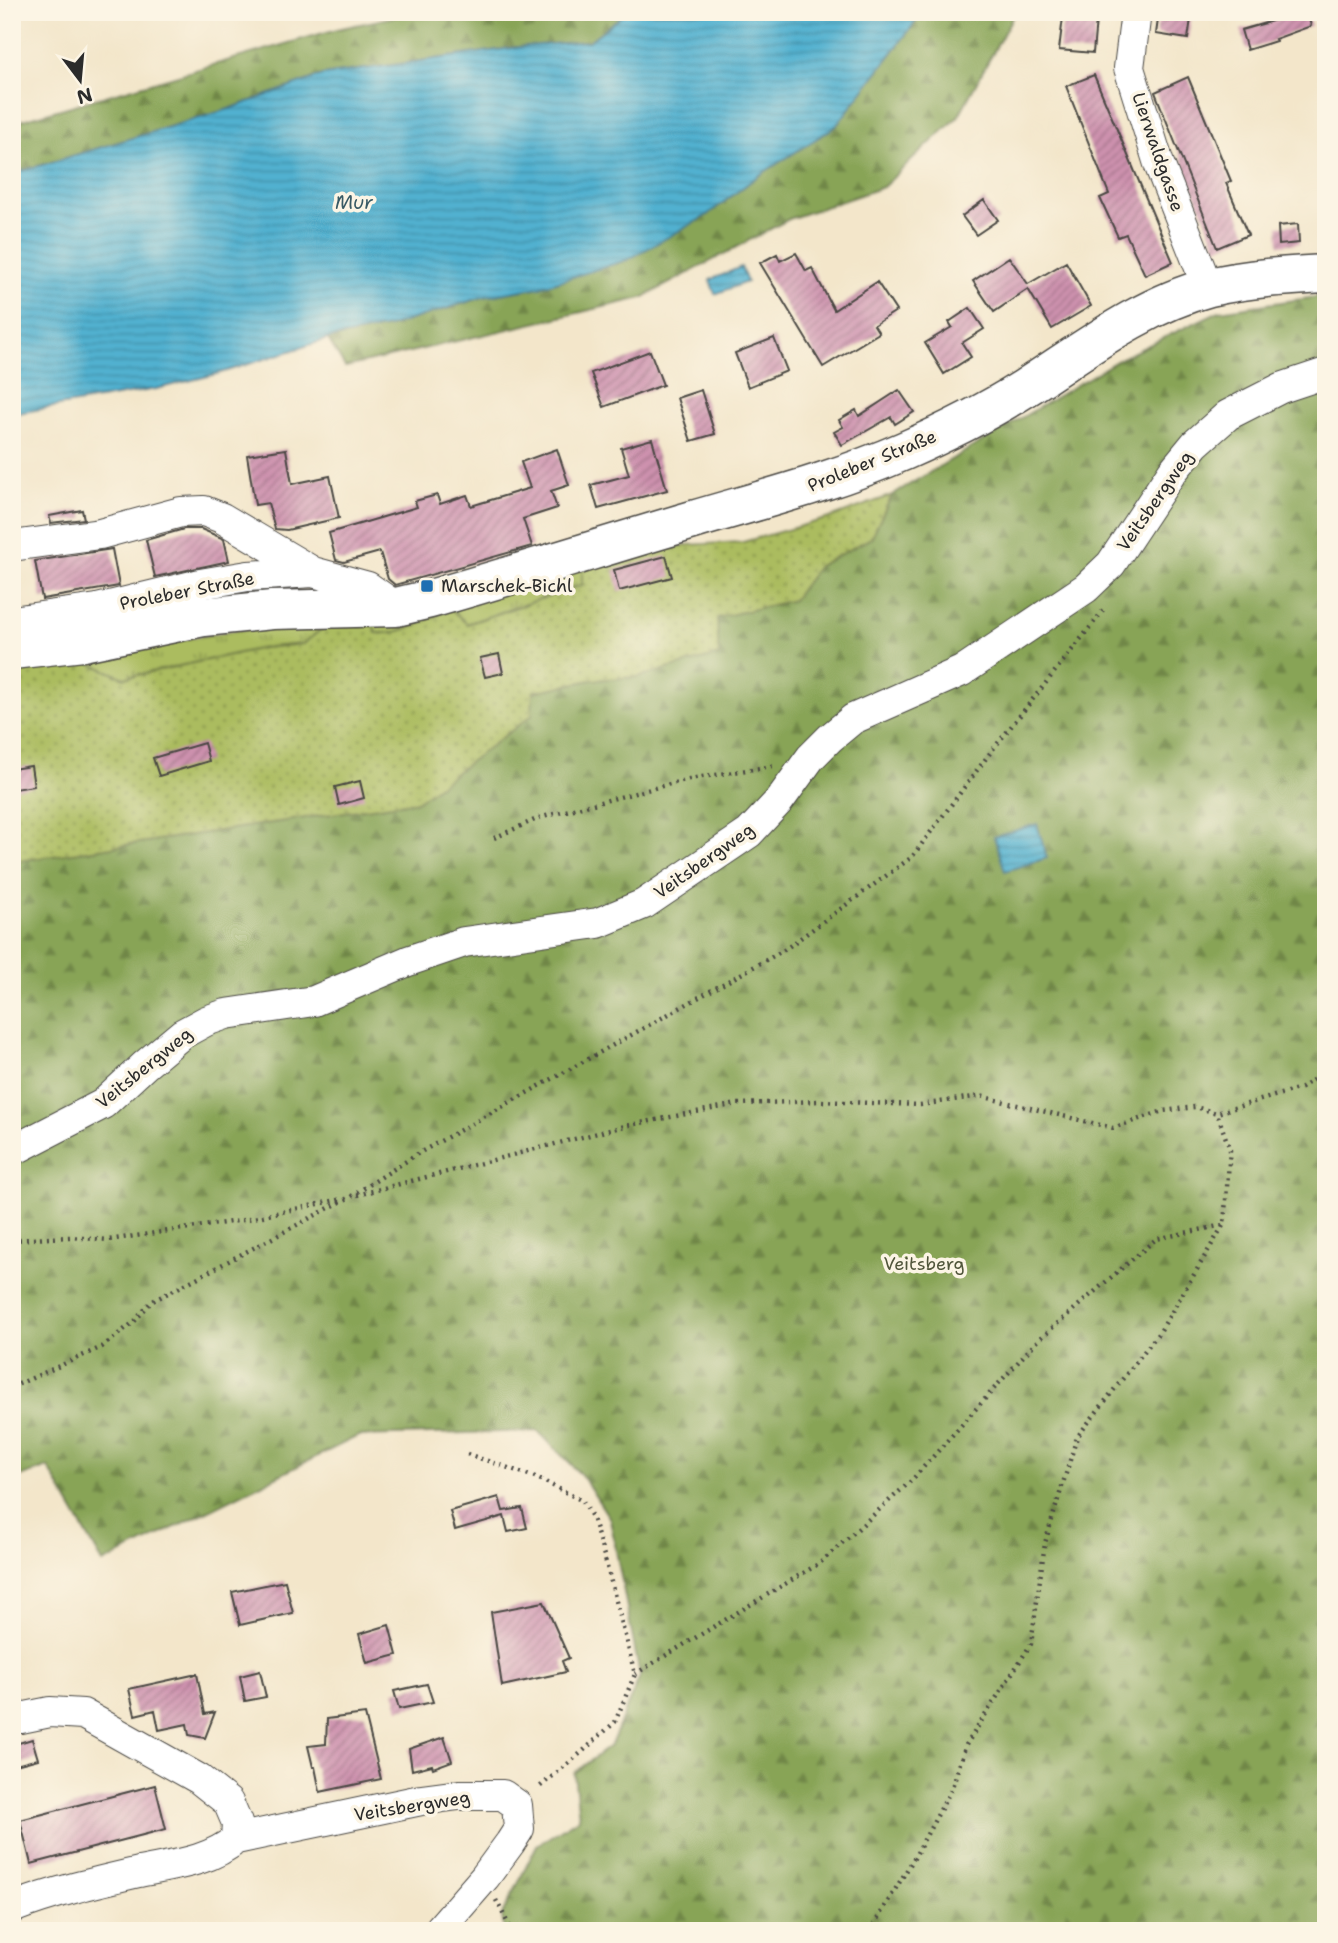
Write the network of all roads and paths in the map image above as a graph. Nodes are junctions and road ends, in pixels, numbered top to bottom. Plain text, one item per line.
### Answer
1 (1136, 12) edge
2 (1326, 274) edge
3 (1208, 288) junction
4 (1326, 373) edge
5 (12, 546) edge
6 (313, 572) junction
7 (1108, 604) dead end
8 (396, 607) junction
9 (12, 621) edge
10 (12, 650) edge
11 (811, 757) junction
12 (494, 838) dead end
13 (1326, 1071) edge
14 (1217, 1113) junction
15 (12, 1151) edge
16 (350, 1197) junction
17 (1224, 1224) junction
18 (12, 1240) edge
19 (12, 1388) edge
20 (467, 1454) dead end
21 (635, 1674) junction
22 (21, 1718) dead end
23 (517, 1805) junction
24 (236, 1839) junction
25 (12, 1908) edge
26 (438, 1931) edge
27 (870, 1931) edge

1 - 3 street, Lierwaldgasse
2 - 3 main road, Proleber Straße
3 - 8 main road, Proleber Straße
4 - 11 street, Veitsbergweg
5 - 6 street
6 - 8 street, Proleber Straße
6 - 9 street, Proleber Straße
7 - 16 path
8 - 10 main road, Proleber Straße
11 - 12 path
11 - 15 street, Veitsbergweg
13 - 14 path
14 - 16 path
14 - 17 path
16 - 18 path
16 - 19 path
17 - 21 path
17 - 27 path
20 - 21 path
21 - 23 path
22 - 24 street
23 - 24 street, Veitsbergweg
23 - 26 street
24 - 25 street, Veitsbergweg

